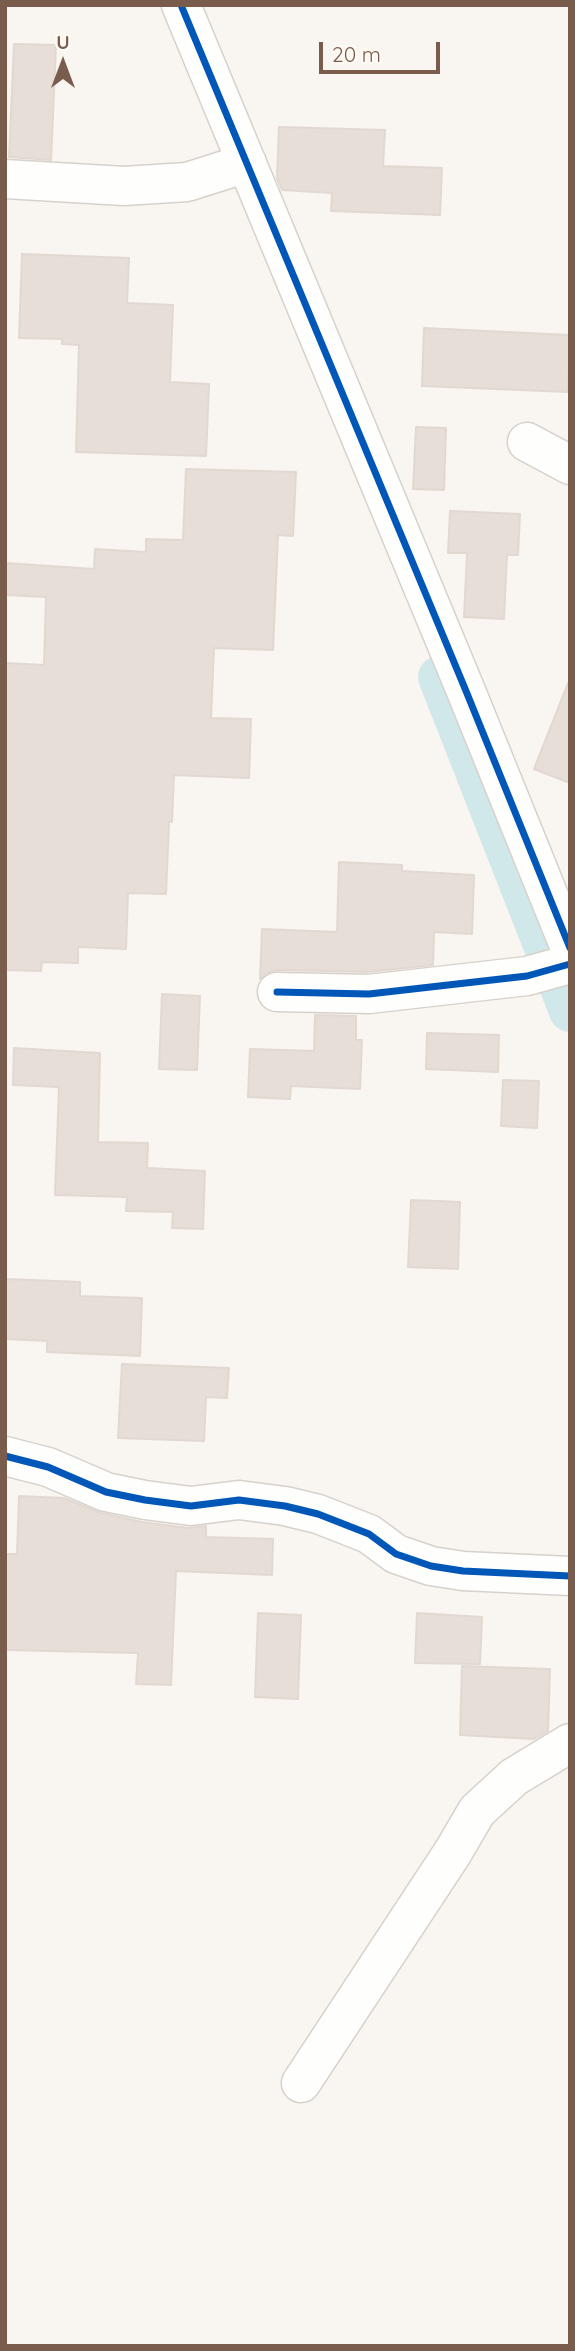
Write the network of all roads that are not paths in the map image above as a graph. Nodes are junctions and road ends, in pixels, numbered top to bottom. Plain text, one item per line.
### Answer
1 (181, 5) edge
2 (237, 166) junction
3 (5, 180) edge
4 (527, 443) dead end
5 (570, 465) edge
6 (569, 959) edge
7 (277, 992) dead end
8 (5, 1456) edge
9 (570, 1576) edge
10 (570, 1743) edge
11 (301, 2083) dead end

1 - 2 street
2 - 3 street
2 - 6 street
4 - 5 street
6 - 7 street
8 - 9 street
10 - 11 street

